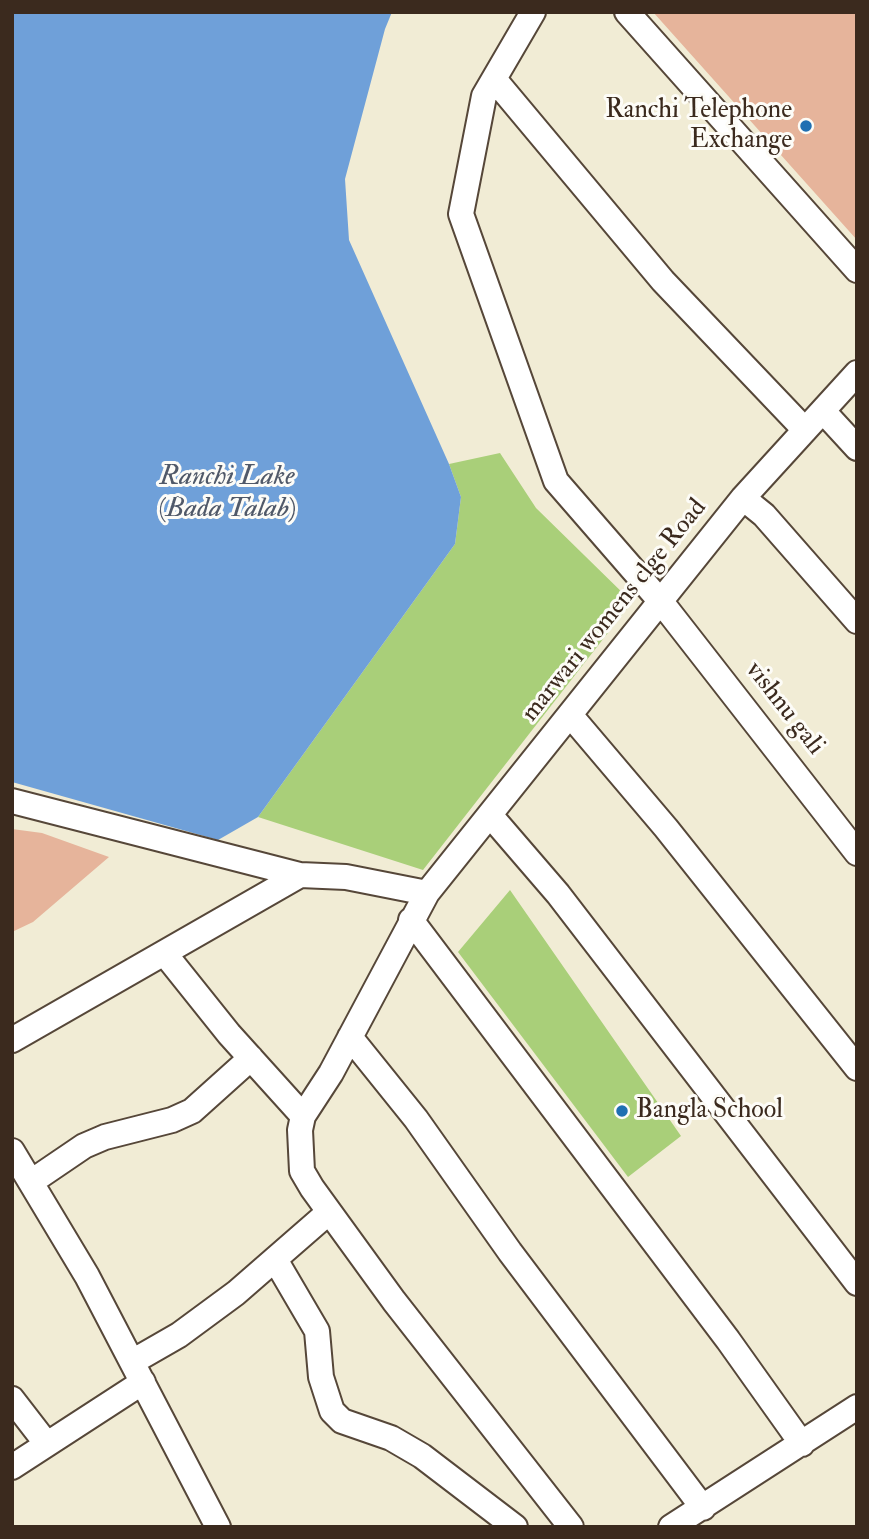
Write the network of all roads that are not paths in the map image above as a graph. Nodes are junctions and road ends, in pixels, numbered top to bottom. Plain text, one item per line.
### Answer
1 (533, 12) edge
2 (627, 12) edge
3 (494, 79) junction
4 (857, 270) edge
5 (857, 373) edge
6 (823, 411) junction
7 (805, 430) junction
8 (857, 448) edge
9 (743, 498) junction
10 (662, 603) junction
11 (857, 621) edge
12 (570, 716) junction
13 (12, 801) edge
14 (490, 815) junction
15 (857, 853) edge
16 (300, 875) junction
17 (427, 893) junction
18 (411, 920) junction
19 (165, 954) junction
20 (350, 1037) junction
21 (12, 1040) edge
22 (251, 1058) junction
23 (857, 1068) edge
24 (303, 1116) junction
25 (12, 1151) edge
26 (31, 1182) junction
27 (329, 1212) junction
28 (276, 1261) junction
29 (857, 1283) edge
30 (138, 1372) junction
31 (12, 1399) edge
32 (857, 1408) edge
33 (46, 1443) junction
34 (802, 1444) junction
35 (12, 1467) edge
36 (703, 1508) junction
37 (218, 1527) edge
38 (515, 1527) edge
39 (571, 1527) edge
40 (671, 1527) edge

1 - 3 street, vishnu gali
2 - 4 street
3 - 7 street
3 - 10 street, vishnu gali
5 - 6 street, marwari womens clge Road
6 - 7 street, marwari womens clge Road
6 - 8 street
7 - 9 street, marwari womens clge Road
9 - 10 street, marwari womens clge Road
9 - 11 street
10 - 12 street, marwari womens clge Road
10 - 15 street, vishnu gali
12 - 14 street, marwari womens clge Road
12 - 23 street
13 - 16 street
14 - 17 street, marwari womens clge Road
14 - 29 street
16 - 17 street
16 - 19 street
17 - 18 street, marwari womens clge Road
18 - 20 street, marwari womens clge Road
18 - 34 street
19 - 21 street
19 - 22 street
20 - 24 street, marwari womens clge Road
20 - 36 street
22 - 24 street
22 - 26 street
24 - 27 street
25 - 26 street
26 - 30 street
27 - 28 street
27 - 39 street
28 - 30 street
28 - 38 street
30 - 33 street
30 - 37 street
31 - 33 street
32 - 34 street
33 - 35 street
34 - 36 street
36 - 40 street

